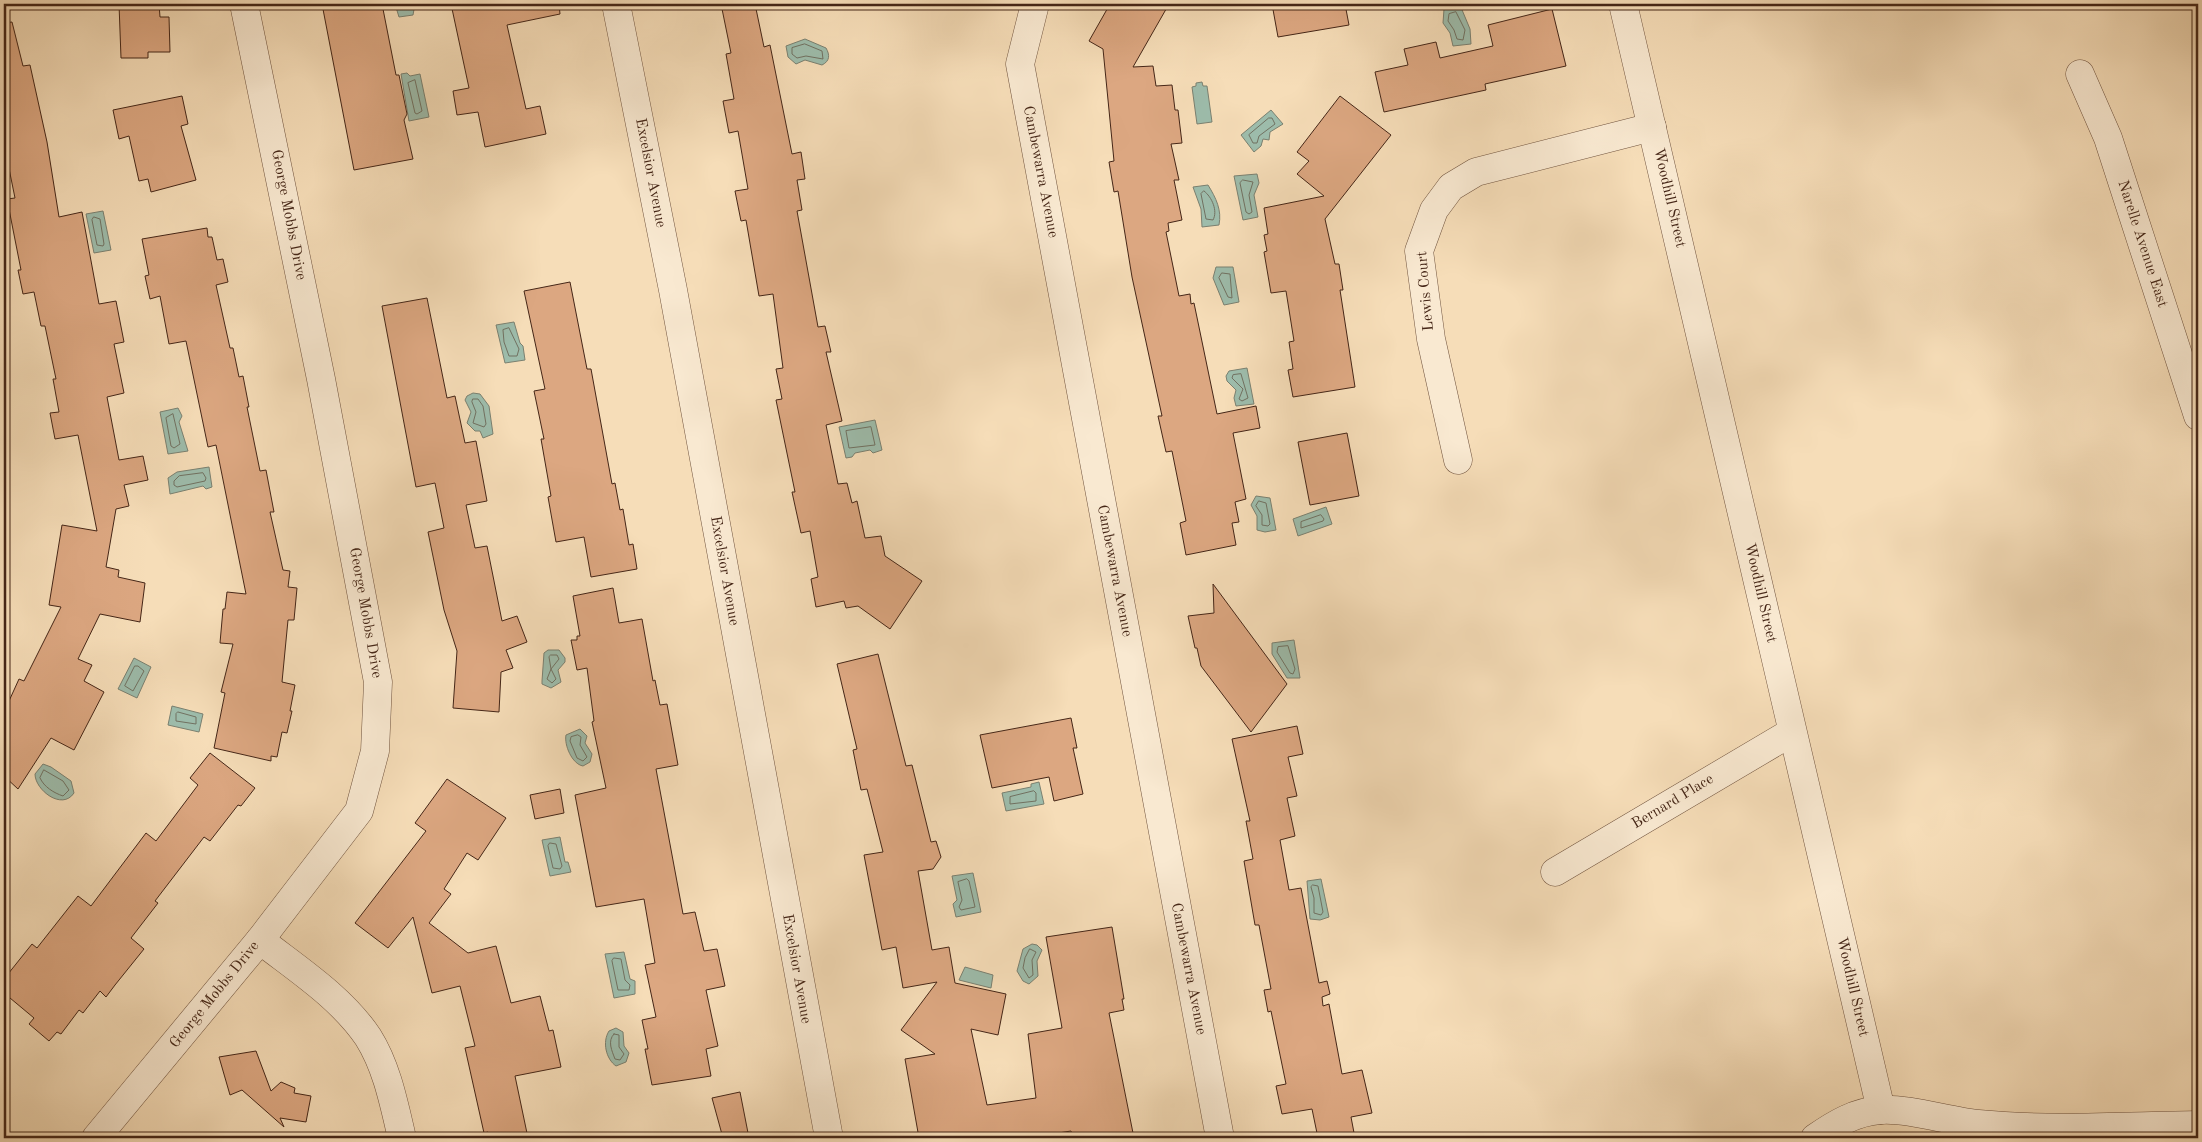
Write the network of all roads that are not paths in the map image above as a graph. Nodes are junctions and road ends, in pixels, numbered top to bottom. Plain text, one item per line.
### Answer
1 (244, 4) edge
2 (616, 4) edge
3 (1035, 4) edge
4 (1623, 4) edge
5 (2080, 74) dead end
6 (1652, 127) junction
7 (2198, 416) edge
8 (1458, 460) dead end
9 (1792, 732) junction
10 (1555, 872) dead end
11 (260, 940) junction
12 (1881, 1110) junction
13 (2198, 1125) edge
14 (96, 1138) edge
15 (402, 1138) edge
16 (829, 1138) edge
17 (1220, 1138) edge
18 (1815, 1138) edge

1 - 11 street, George Mobbs Drive
2 - 16 street, Excelsior Avenue
3 - 17 street, Cambewarra Avenue
4 - 6 street, Woodhill Street
5 - 7 street, Narelle Avenue East
6 - 8 street, Lewis Court
6 - 9 street, Woodhill Street
9 - 10 street, Bernard Place
9 - 12 street, Woodhill Street
11 - 14 street, George Mobbs Drive
11 - 15 street
12 - 13 street
12 - 18 street

